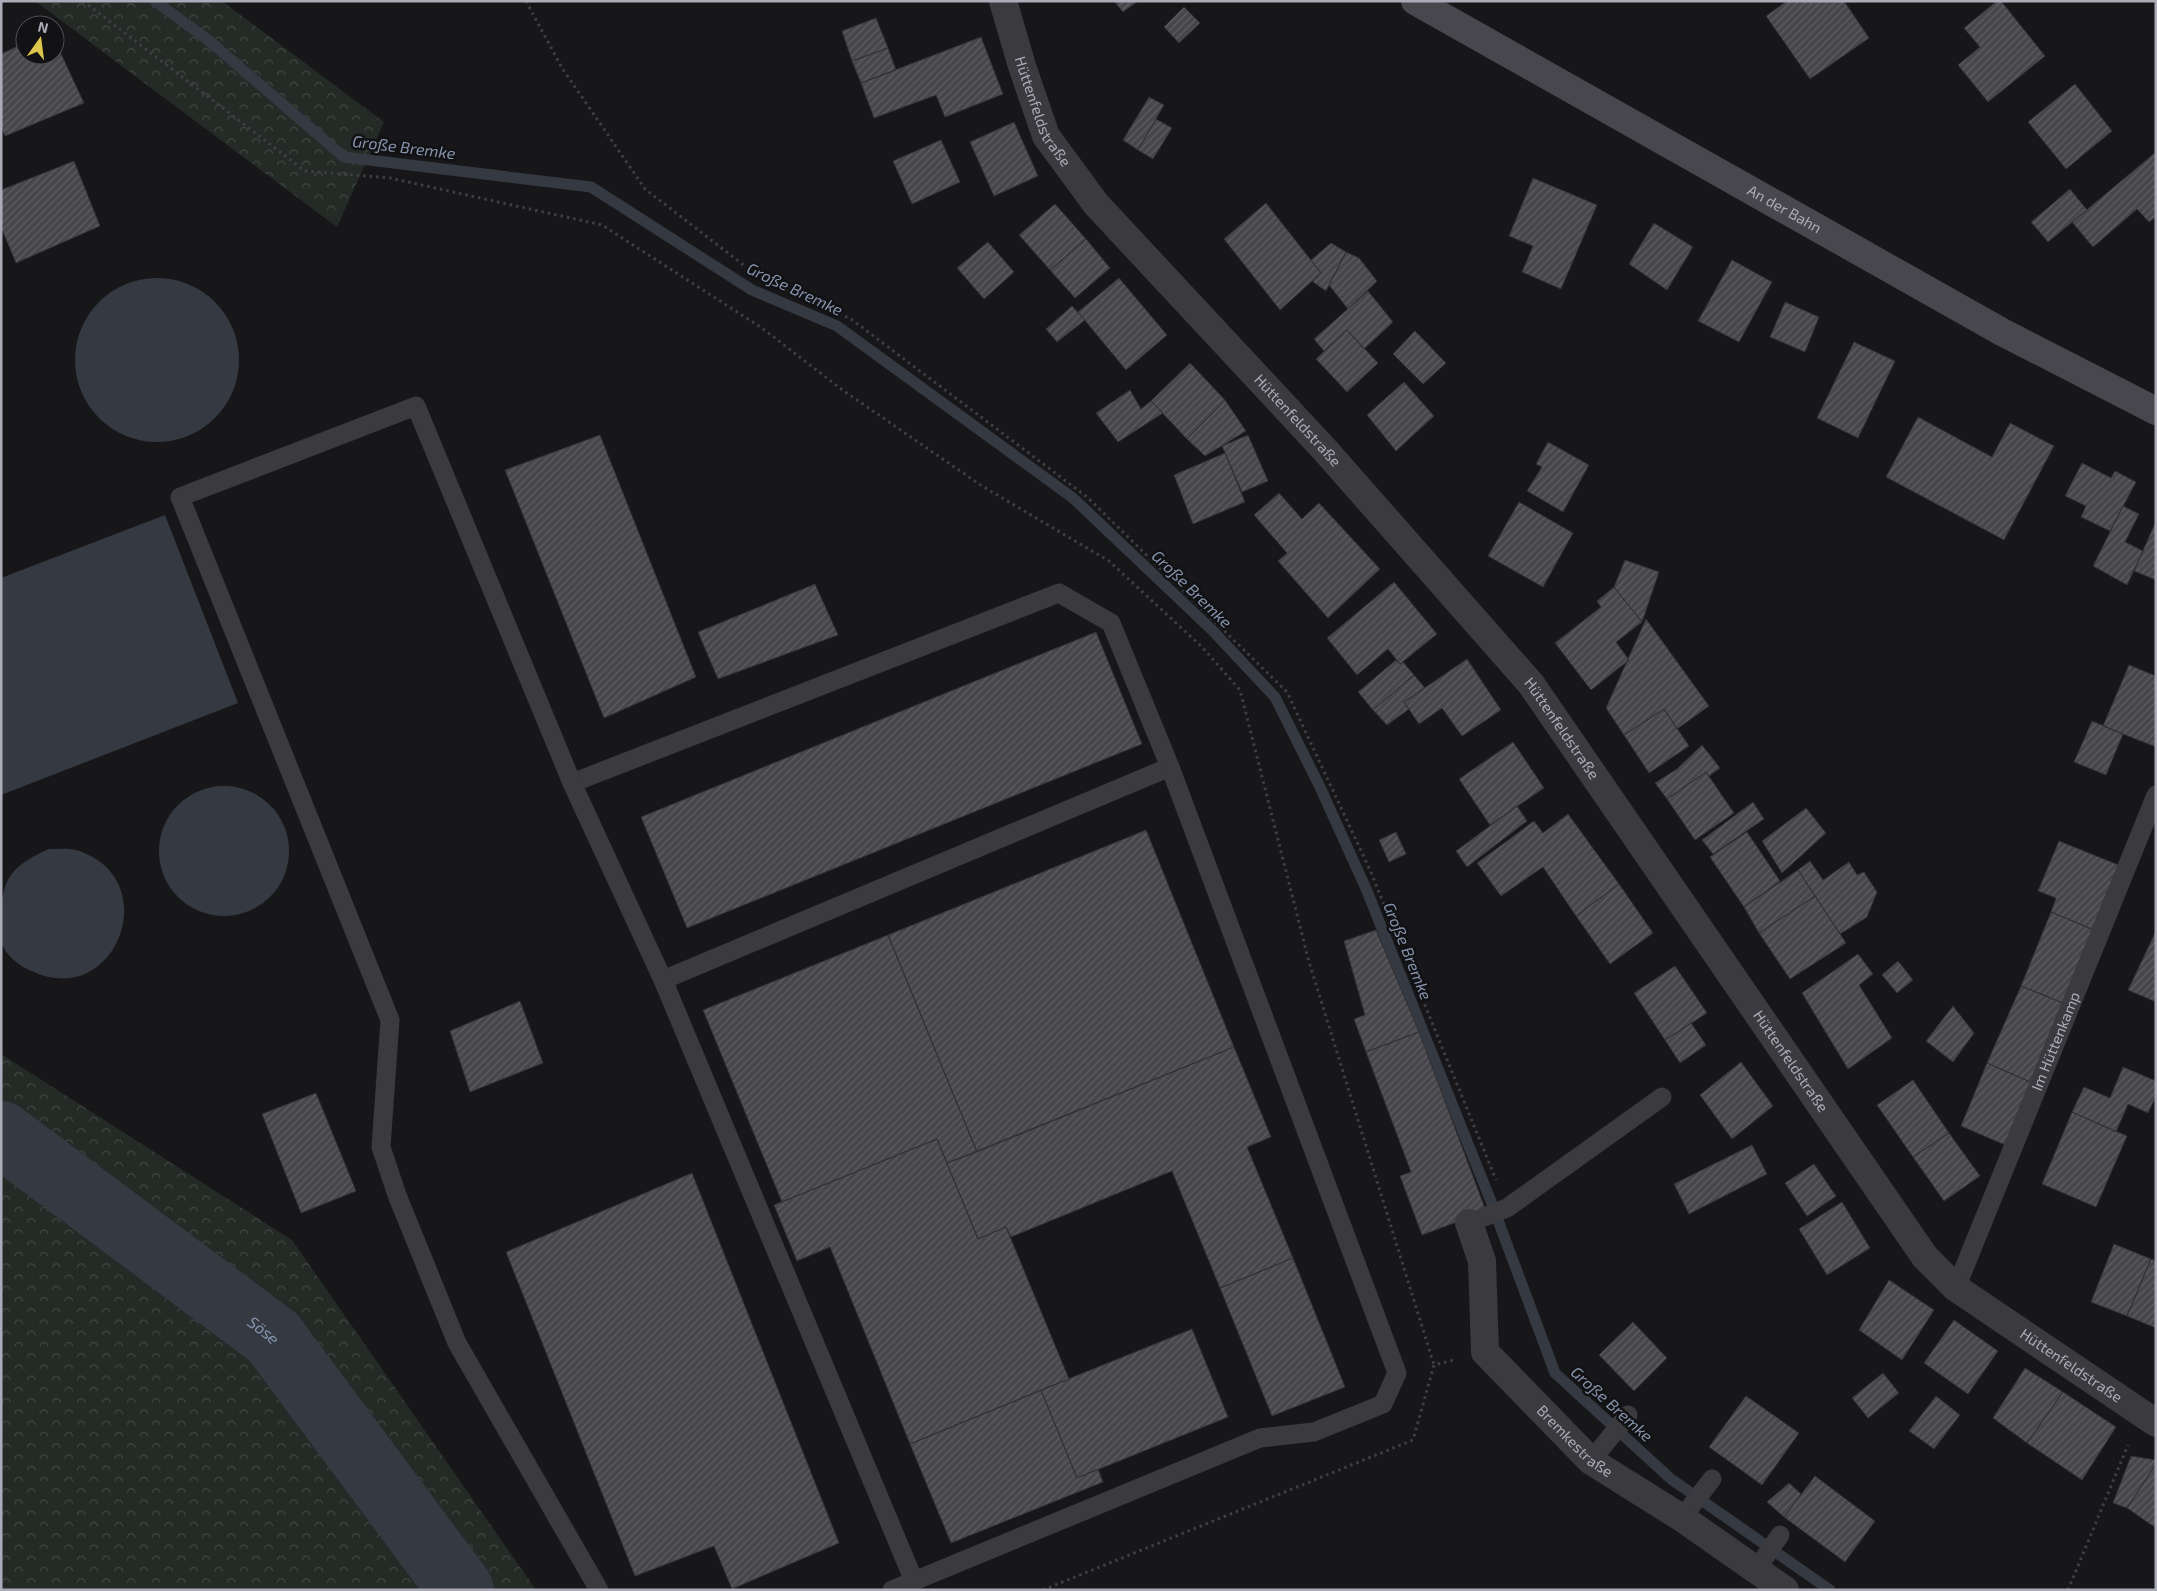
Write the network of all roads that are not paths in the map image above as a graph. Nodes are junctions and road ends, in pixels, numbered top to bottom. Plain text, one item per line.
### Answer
1 (1003, 1) edge
2 (1415, 1) edge
3 (2156, 411) edge
4 (1170, 767) junction
5 (572, 784) junction
6 (2156, 795) edge
7 (663, 980) junction
8 (1662, 1097) dead end
9 (1469, 1223) joint
10 (1956, 1288) junction
11 (1628, 1415) dead end
12 (2148, 1419) edge
13 (1598, 1451) junction
14 (1712, 1479) dead end
15 (1687, 1512) junction
16 (1780, 1534) dead end
17 (1762, 1561) junction
18 (914, 1581) junction
19 (599, 1590) edge
20 (892, 1590) edge
21 (1785, 1590) edge

1 - 10 street, Hüttenfeldstraße
2 - 3 street, An der Bahn
4 - 5 lane
4 - 7 lane
4 - 18 lane
5 - 7 lane
5 - 19 lane
6 - 10 lane, Im Hüttenkamp
7 - 18 lane
8 - 9 lane
9 - 13 street, Bremkestraße
10 - 12 street, Hüttenfeldstraße
11 - 13 lane
13 - 15 street, Bremkestraße
14 - 15 lane
15 - 17 street, Bremkestraße
16 - 17 lane
17 - 21 street, Bremkestraße
18 - 20 lane

